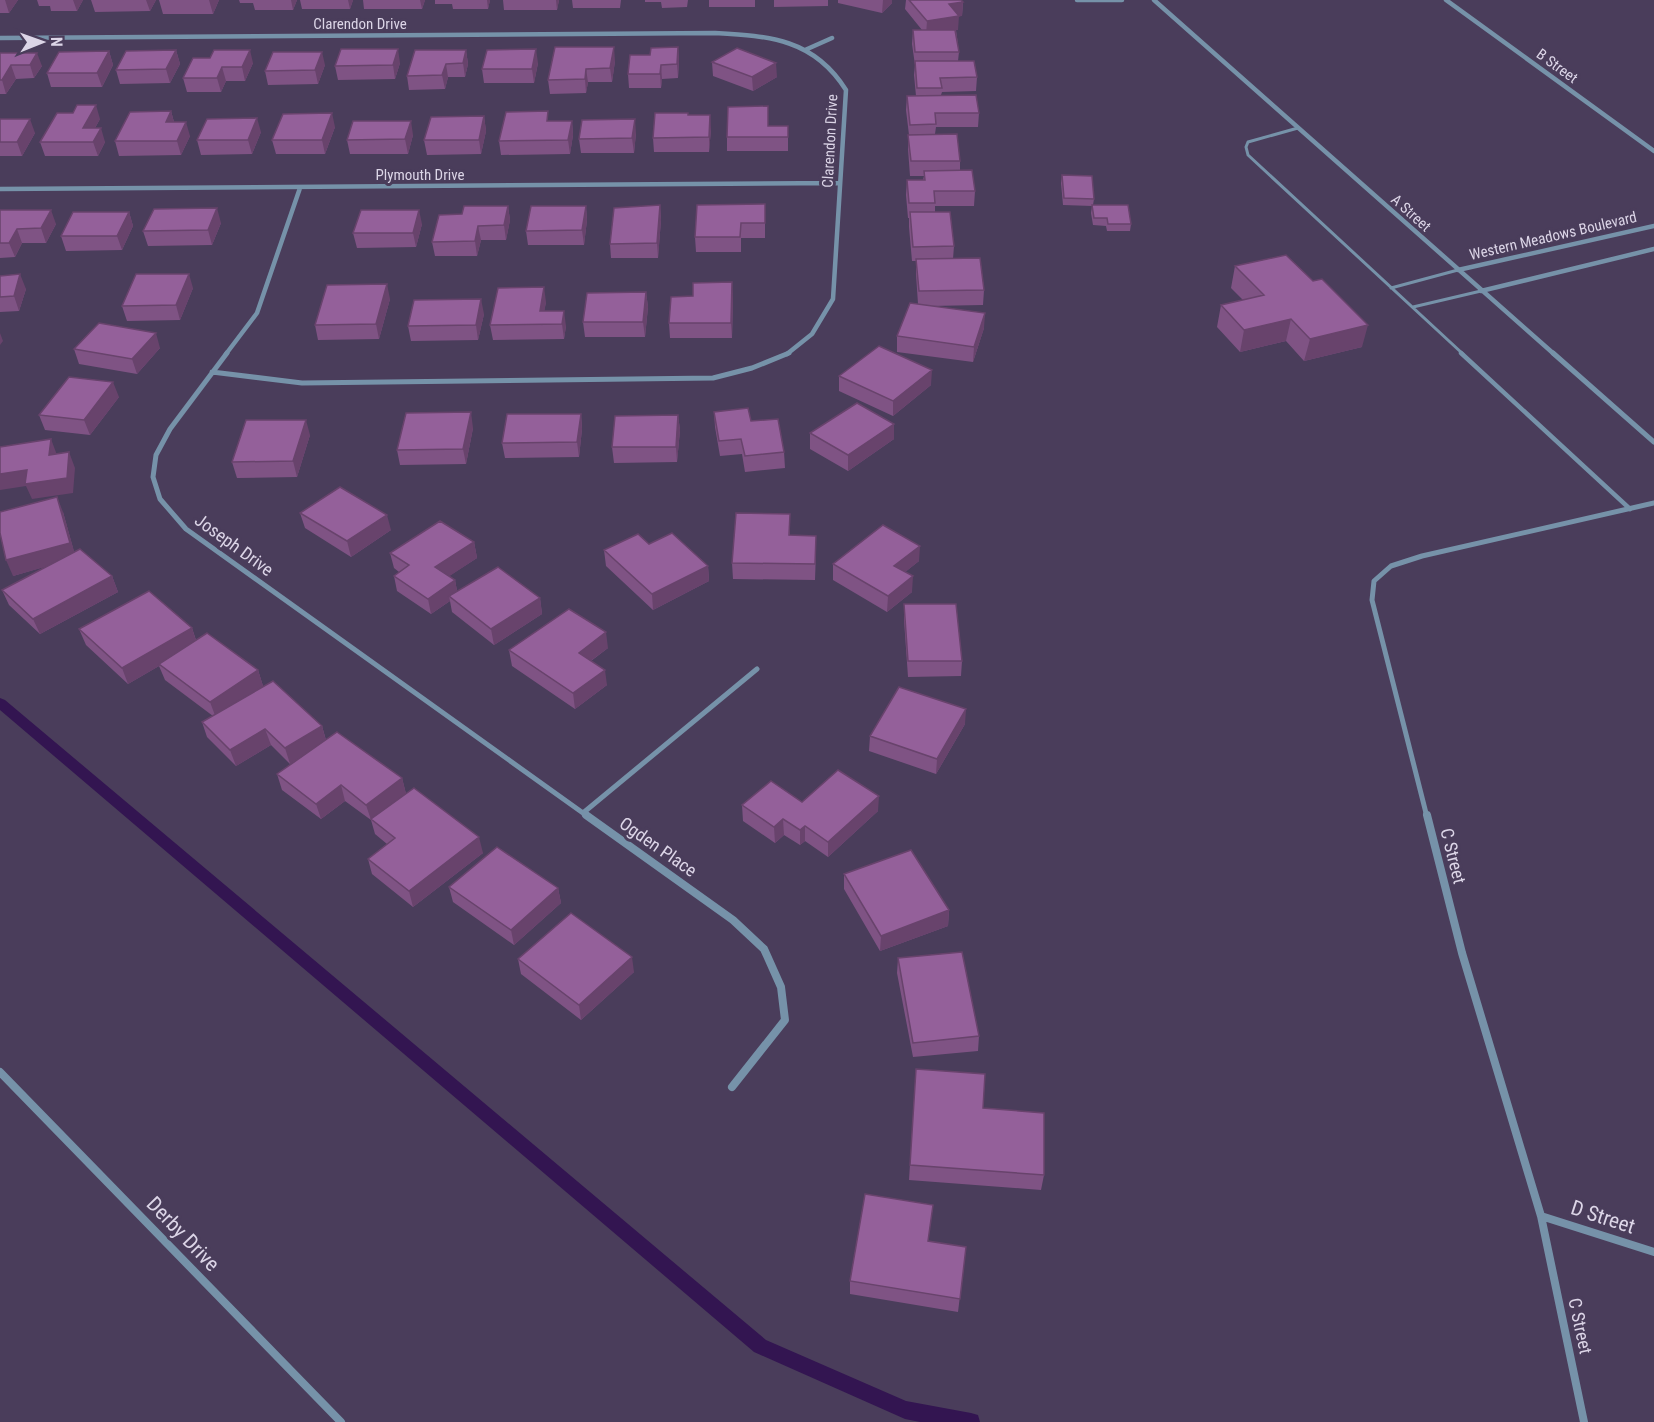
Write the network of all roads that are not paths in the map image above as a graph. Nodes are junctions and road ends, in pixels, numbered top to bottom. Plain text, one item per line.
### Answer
1 (1077, 0) edge
2 (1122, 0) edge
3 (1154, 0) edge
4 (1446, 0) edge
5 (0, 38) edge
6 (832, 38) dead end
7 (806, 50) junction
8 (1298, 128) junction
9 (1654, 152) edge
10 (840, 183) junction
11 (300, 188) junction
12 (0, 189) edge
13 (1654, 226) edge
14 (1654, 249) edge
15 (1458, 270) junction
16 (1391, 288) junction
17 (1481, 291) junction
18 (1413, 307) junction
19 (212, 372) junction
20 (1654, 442) edge
21 (1654, 503) edge
22 (1630, 508) junction
23 (757, 669) dead end
24 (583, 813) junction
25 (0, 1072) edge
26 (732, 1087) dead end
27 (1541, 1216) junction
28 (1654, 1252) edge
29 (341, 1422) edge
30 (1584, 1422) edge

1 - 2 street
3 - 8 street, A Street
4 - 9 street, B Street
5 - 7 street, Clarendon Drive
6 - 7 street
7 - 10 street, Clarendon Drive
8 - 15 street, A Street
8 - 16 lane
10 - 11 street, Plymouth Drive
10 - 19 street, Clarendon Drive
11 - 12 street, Plymouth Drive
11 - 19 street, Joseph Drive
13 - 15 street, Western Meadows Boulevard
14 - 17 street
15 - 16 lane
15 - 17 street, A Street
16 - 18 lane
17 - 18 lane
17 - 20 street, A Street
18 - 22 lane
19 - 24 street, Joseph Drive
21 - 22 street, C Street
22 - 27 street, C Street
23 - 24 street
24 - 26 street, Ogden Place
25 - 29 street, Derby Drive
27 - 28 street, D Street
27 - 30 street, C Street

